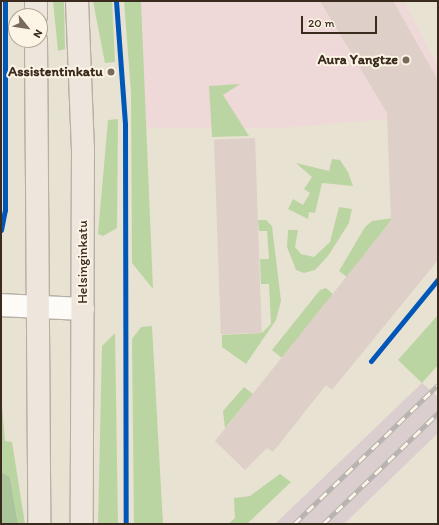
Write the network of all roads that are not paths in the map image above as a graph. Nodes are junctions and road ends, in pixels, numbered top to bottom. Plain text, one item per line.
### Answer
1 (77, 1) edge
2 (36, 48) edge
3 (1, 305) edge
4 (35, 306) junction
5 (83, 309) junction
6 (39, 524) edge
7 (82, 524) edge

1 - 5 main road, Helsinginkatu
2 - 4 main road
3 - 4 street
4 - 5 street
4 - 6 main road
5 - 7 main road, Helsinginkatu

